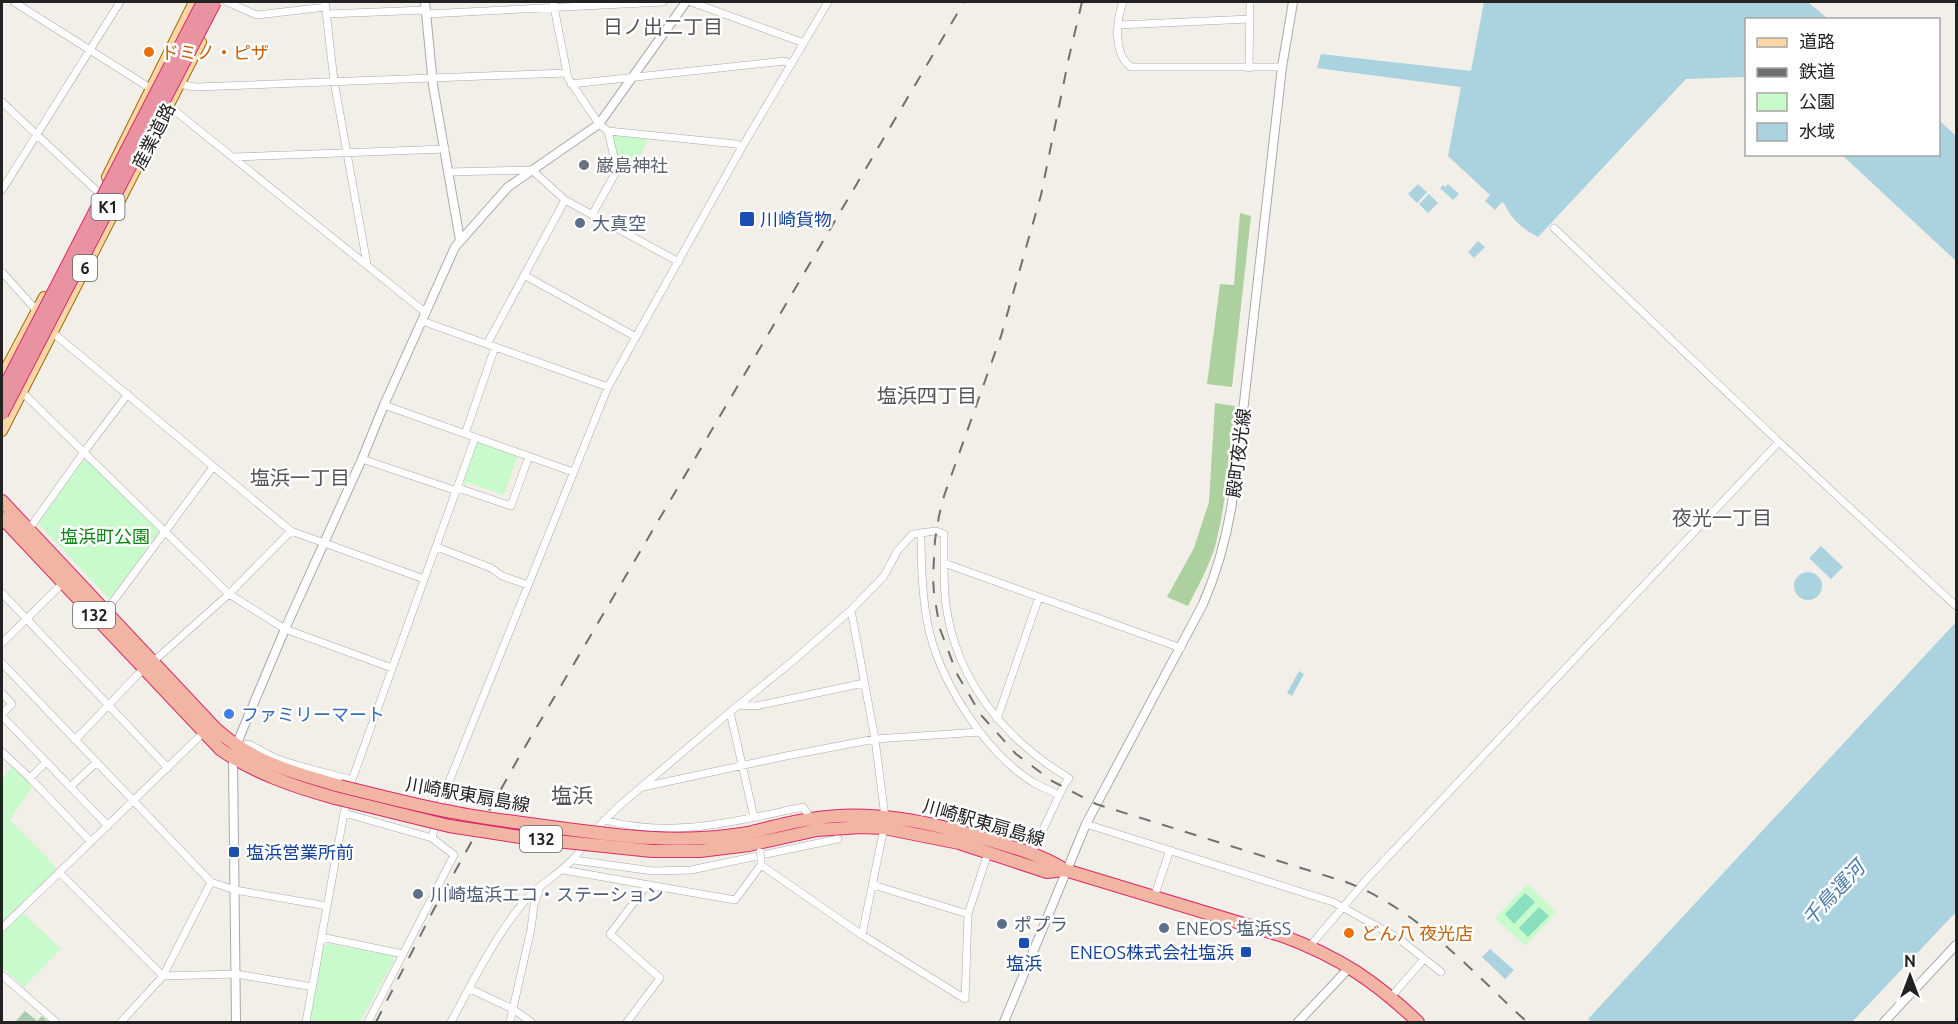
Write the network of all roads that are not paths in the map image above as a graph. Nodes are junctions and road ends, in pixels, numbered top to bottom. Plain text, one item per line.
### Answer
1 (14, 2) edge
2 (120, 2) edge
3 (194, 2) edge
4 (203, 2) edge
5 (215, 2) edge
6 (222, 2) edge
7 (227, 2) edge
8 (663, 2) edge
9 (686, 2) edge
10 (691, 2) edge
11 (828, 2) edge
12 (1123, 2) edge
13 (1250, 2) edge
14 (1293, 2) edge
15 (554, 5) edge
16 (326, 8) edge
17 (426, 8) edge
18 (1250, 20) junction
19 (1119, 26) junction
20 (804, 42) junction
21 (89, 51) junction
22 (790, 64) junction
23 (1282, 67) junction
24 (1249, 68) junction
25 (566, 73) junction
26 (631, 77) junction
27 (432, 79) junction
28 (334, 81) junction
29 (179, 84) junction
30 (571, 84) junction
31 (150, 88) junction
32 (2, 102) edge
33 (169, 106) junction
34 (599, 124) junction
35 (608, 131) junction
36 (36, 135) junction
37 (742, 147) junction
38 (445, 149) junction
39 (348, 153) junction
40 (234, 157) junction
41 (532, 170) junction
42 (449, 172) junction
43 (2, 190) edge
44 (99, 193) junction
45 (564, 200) junction
46 (592, 215) junction
47 (1554, 228) dead end
48 (460, 240) junction
49 (679, 261) junction
50 (367, 264) junction
51 (2, 272) edge
52 (524, 275) junction
53 (37, 311) junction
54 (424, 317) junction
55 (52, 332) junction
56 (636, 337) junction
57 (491, 346) junction
58 (2, 373) edge
59 (608, 387) junction
60 (2, 392) edge
61 (22, 392) junction
62 (128, 394) junction
63 (384, 405) junction
64 (2, 414) edge
65 (2, 431) edge
66 (465, 434) junction
67 (475, 438) junction
68 (1779, 442) junction
69 (84, 452) junction
70 (529, 456) junction
71 (362, 459) junction
72 (213, 467) junction
73 (573, 472) junction
74 (457, 490) junction
75 (2, 501) edge
76 (2, 518) edge
77 (30, 529) junction
78 (291, 531) junction
79 (165, 532) junction
80 (921, 534) junction
81 (321, 542) junction
82 (437, 547) junction
83 (944, 563) junction
84 (424, 579) junction
85 (63, 583) junction
86 (528, 585) junction
87 (2, 593) edge
88 (229, 594) junction
89 (1039, 597) junction
90 (1956, 606) edge
91 (851, 609) junction
92 (106, 611) junction
93 (27, 618) junction
94 (285, 629) junction
95 (2, 643) edge
96 (1181, 648) junction
97 (2, 663) edge
98 (149, 665) junction
99 (392, 668) junction
100 (864, 682) junction
101 (2, 693) edge
102 (109, 705) junction
103 (738, 705) junction
104 (730, 712) junction
105 (2, 715) edge
106 (997, 719) junction
107 (204, 732) junction
108 (980, 732) junction
109 (875, 739) junction
110 (75, 740) junction
111 (2, 752) edge
112 (235, 752) junction
113 (46, 762) junction
114 (97, 762) junction
115 (742, 766) junction
116 (168, 768) junction
117 (30, 778) junction
118 (352, 780) junction
119 (70, 787) junction
120 (640, 788) junction
121 (1059, 795) junction
122 (134, 801) junction
123 (344, 813) junction
124 (754, 818) junction
125 (812, 819) junction
126 (604, 820) junction
127 (884, 822) junction
128 (1086, 824) junction
129 (108, 826) junction
130 (432, 838) junction
131 (838, 838) dead end
132 (91, 842) junction
133 (756, 849) junction
134 (1170, 850) junction
135 (988, 853) junction
136 (1032, 853) junction
137 (574, 860) junction
138 (563, 870) junction
139 (1065, 870) junction
140 (60, 873) junction
141 (211, 882) junction
142 (647, 885) junction
143 (873, 885) junction
144 (540, 889) junction
145 (235, 891) junction
146 (1154, 897) junction
147 (327, 906) junction
148 (1342, 908) junction
149 (968, 915) junction
150 (2, 928) edge
151 (862, 935) junction
152 (321, 937) junction
153 (1956, 945) edge
154 (1310, 946) junction
155 (403, 954) junction
156 (1424, 959) junction
157 (1350, 967) junction
158 (1441, 972) dead end
159 (236, 974) junction
160 (2, 975) edge
161 (163, 976) junction
162 (313, 987) junction
163 (470, 989) junction
164 (1391, 997) junction
165 (513, 1009) junction
166 (56, 1023) edge
167 (121, 1023) edge
168 (236, 1023) edge
169 (306, 1023) edge
170 (368, 1023) edge
171 (451, 1023) edge
172 (510, 1023) edge
173 (531, 1023) edge
174 (627, 1023) edge
175 (1004, 1023) edge
176 (1298, 1023) edge
177 (1418, 1023) edge
178 (1884, 1023) edge

1 - 21 street
2 - 21 street
3 - 31 main road, 産業道路 / 6
4 - 60 highway, K1, bridge
5 - 64 highway, K1, bridge
6 - 29 main road, 産業道路 / 6
7 - 16 street
8 - 15 street
9 - 26 street
10 - 20 street
11 - 20 street
12 - 19 street
13 - 18 street
14 - 23 street, 殿町夜光線
15 - 17 street
15 - 25 street
16 - 17 street
16 - 28 street
17 - 27 street
18 - 19 street
18 - 24 street
19 - 24 street
20 - 22 street
21 - 31 street
21 - 36 street
22 - 26 street
22 - 37 street
23 - 24 street
23 - 96 street, 殿町夜光線
25 - 27 street
25 - 30 street
26 - 30 street
26 - 34 street
27 - 28 street
27 - 38 street
28 - 29 street
28 - 39 street
29 - 33 main road, 産業道路 / 6
30 - 34 street
31 - 33 street
31 - 44 main road, 産業道路 / 6
32 - 36 street
33 - 40 street
33 - 55 main road, 産業道路 / 6
34 - 35 street
34 - 41 street
35 - 37 street
35 - 46 street
36 - 43 street
36 - 44 street
37 - 49 street
38 - 39 street
38 - 42 street
39 - 40 street
39 - 50 street
40 - 50 street
41 - 42 street
41 - 45 street
41 - 48 street
42 - 48 street
44 - 53 main road, 産業道路 / 6
45 - 46 street
45 - 52 street
46 - 49 street
47 - 68 street
48 - 54 street
49 - 56 street
50 - 54 street
51 - 53 street
52 - 56 street
52 - 57 street
53 - 58 main road, 産業道路 / 6
54 - 57 street
54 - 63 street
55 - 61 main road, 産業道路 / 6
55 - 62 street
56 - 59 street
57 - 59 street
57 - 66 street
59 - 73 street
61 - 65 main road, 産業道路 / 6
61 - 69 street
62 - 69 street
62 - 72 street
63 - 66 street
63 - 71 street
66 - 67 street
67 - 70 street
67 - 74 street
68 - 90 street
68 - 148 street
69 - 77 street
69 - 79 street
70 - 73 street
70 - 74 street
71 - 74 street
71 - 81 street
72 - 78 street
72 - 79 street
73 - 86 street
74 - 82 street
75 - 77 highway, 川崎駅東扇島線 / 132
76 - 85 highway, 川崎駅東扇島線 / 132
77 - 92 highway, 川崎駅東扇島線 / 132
78 - 81 street
78 - 88 street
79 - 88 street
79 - 92 street
80 - 83 street
80 - 91 street
80 - 108 street
81 - 84 street
81 - 94 street
82 - 84 street
82 - 86 street
83 - 89 street
83 - 106 street
84 - 99 street
85 - 93 street
85 - 98 highway, 川崎駅東扇島線 / 132
86 - 130 street
87 - 93 street
88 - 94 street
88 - 98 street
89 - 96 street
89 - 106 street
91 - 100 street
91 - 103 street
92 - 98 highway, 川崎駅東扇島線 / 132
93 - 95 street
93 - 102 street
94 - 99 street
94 - 112 street
96 - 128 street, 殿町夜光線
97 - 110 street
98 - 102 street
98 - 107 highway, 川崎駅東扇島線 / 132
98 - 112 highway, 川崎駅東扇島線 / 132
99 - 118 street
100 - 103 street
100 - 109 street
101 - 105 street
102 - 110 street
102 - 116 street
103 - 104 street
104 - 115 street
104 - 120 street
105 - 113 street
106 - 121 street
107 - 112 highway, 川崎駅東扇島線 / 132
107 - 116 street
108 - 109 street
108 - 121 street
109 - 115 street
109 - 127 street
110 - 114 street
111 - 117 street
112 - 118 street
112 - 133 highway, 川崎駅東扇島線 / 132, bridge
112 - 133 highway, 川崎駅東扇島線 / 132, bridge
112 - 145 street
113 - 117 street
113 - 119 street
114 - 119 street
114 - 122 street
115 - 120 street
115 - 124 street
116 - 122 street
117 - 132 street
118 - 123 street
119 - 129 street
120 - 126 street
121 - 136 street
122 - 129 street
122 - 141 street
123 - 130 street
123 - 147 street
124 - 125 street
124 - 126 street
125 - 127 highway, 川崎駅東扇島線 / 132
125 - 133 highway, 川崎駅東扇島線 / 132
126 - 137 street
127 - 133 highway, 川崎駅東扇島線 / 132
127 - 135 highway, 川崎駅東扇島線 / 132
127 - 136 highway, 川崎駅東扇島線 / 132
127 - 143 street
128 - 134 street
128 - 139 street, 殿町夜光線
129 - 132 street
130 - 155 street
131 - 137 street
132 - 140 street
133 - 142 street
133 - 151 street
134 - 146 street
134 - 148 street
135 - 139 highway, 川崎駅東扇島線 / 132
135 - 149 street
136 - 139 highway, 川崎駅東扇島線 / 132
137 - 138 street
138 - 142 street
138 - 144 street
139 - 146 highway, 川崎駅東扇島線 / 132
139 - 175 street, 殿町夜光線
140 - 150 street
140 - 161 street
141 - 145 street
141 - 161 street
142 - 174 street
143 - 149 street
143 - 151 street
144 - 163 street
144 - 165 street
145 - 147 street
145 - 159 street
146 - 154 highway, 川崎駅東扇島線 / 132
147 - 152 street
148 - 154 street
148 - 156 street
149 - 151 street
152 - 155 street
152 - 162 street
153 - 178 street
154 - 157 highway, 川崎駅東扇島線 / 132
155 - 170 street
156 - 158 street
156 - 164 street
157 - 164 highway, 川崎駅東扇島線 / 132
157 - 176 street
159 - 161 street
159 - 162 street
159 - 168 street
160 - 166 street
161 - 167 street
162 - 169 street
163 - 165 street
163 - 171 street
164 - 177 highway, 川崎駅東扇島線 / 132
165 - 172 street
165 - 173 street

